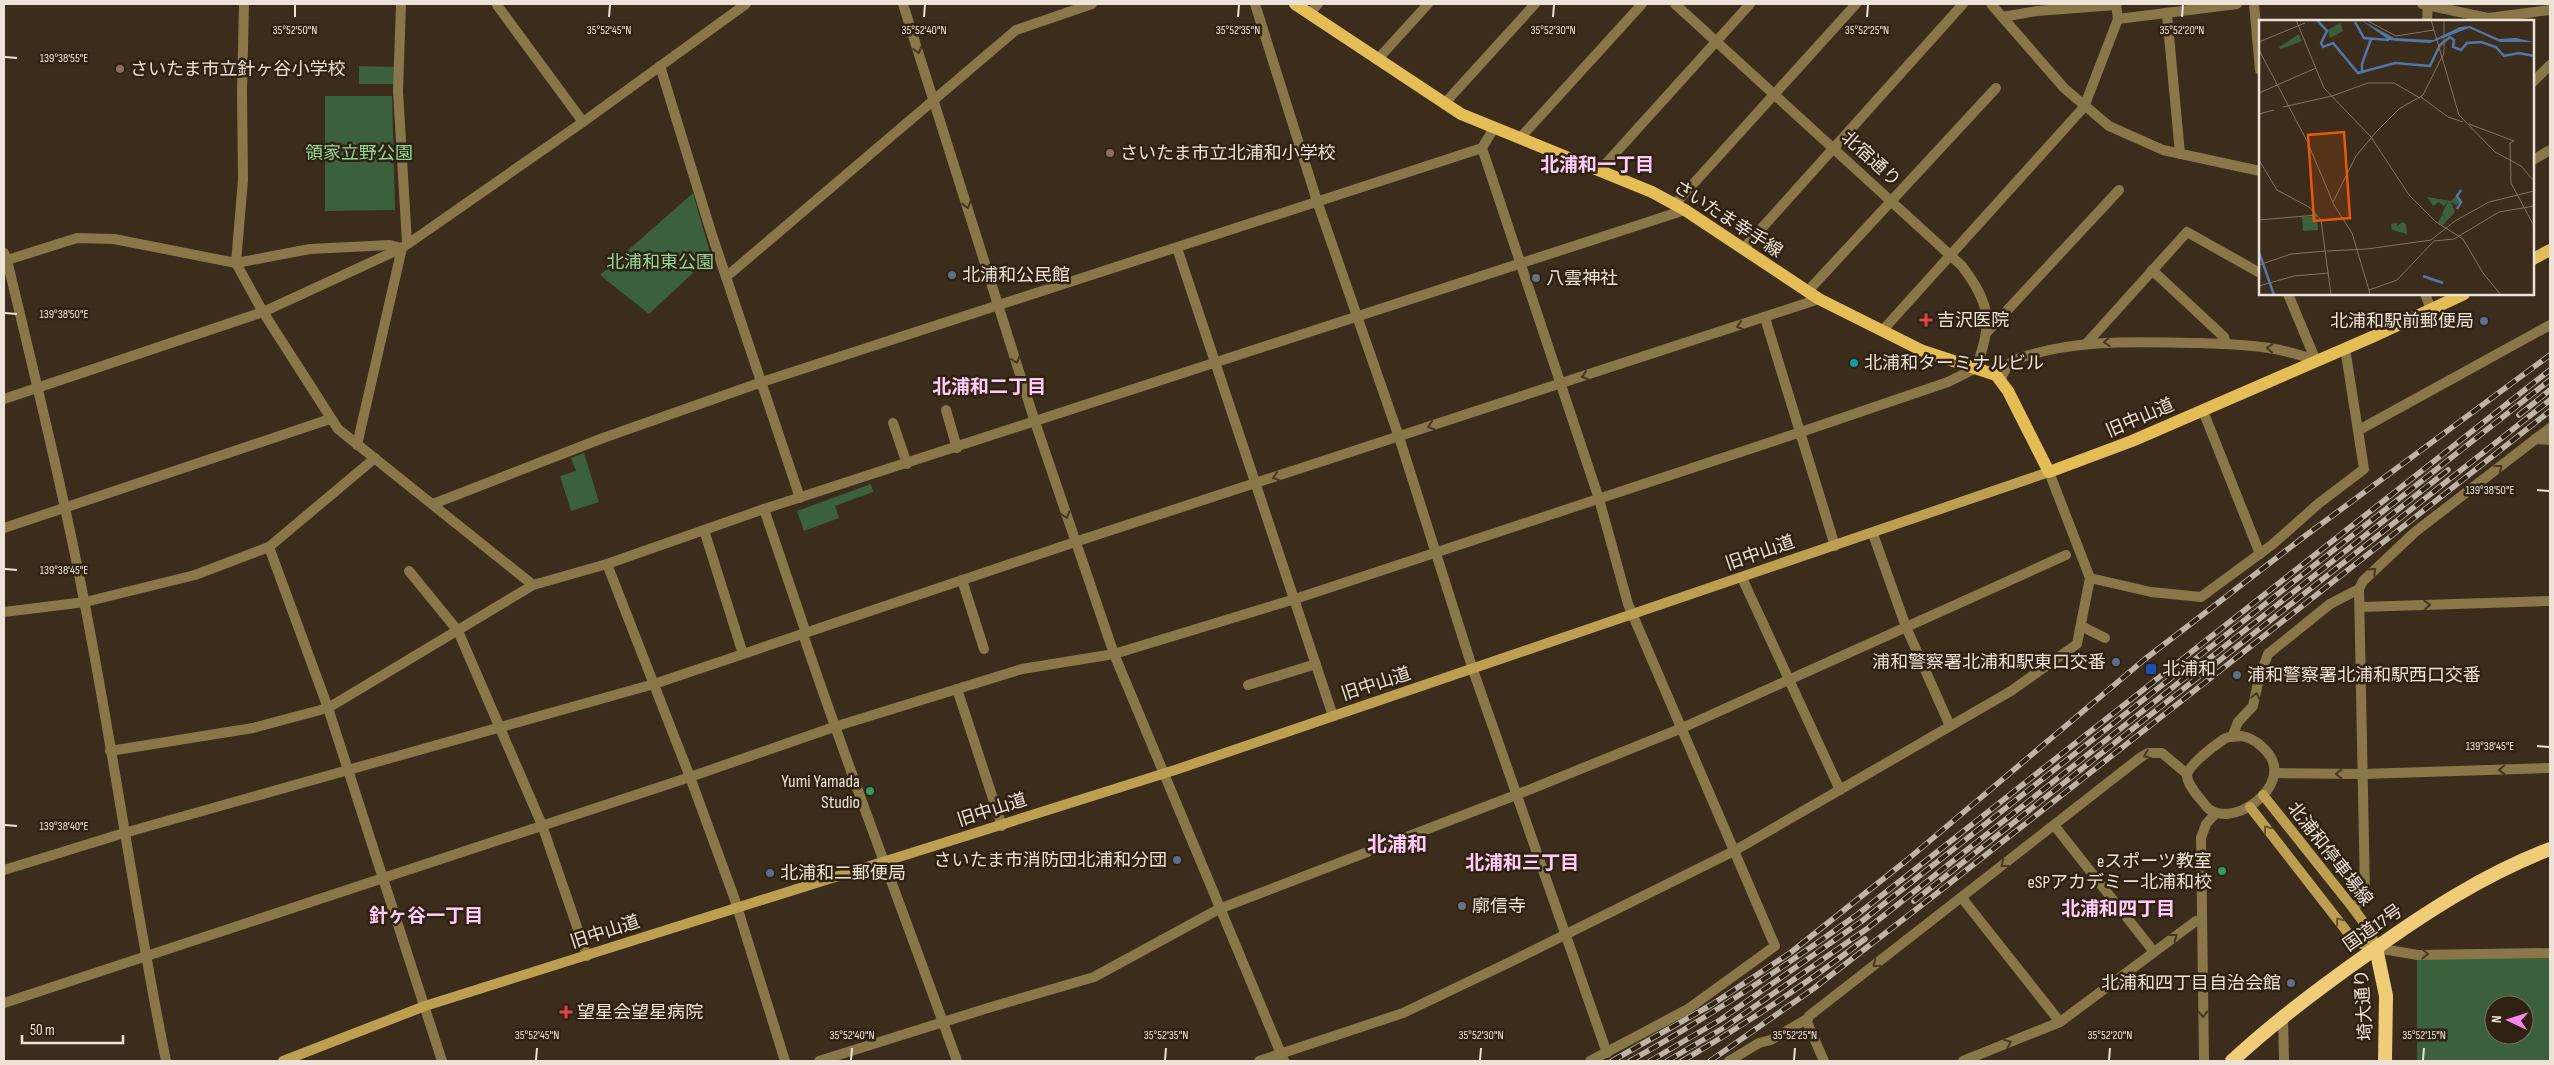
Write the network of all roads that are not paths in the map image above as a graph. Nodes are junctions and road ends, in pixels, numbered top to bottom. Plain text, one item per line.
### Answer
1 (244, 4) edge
2 (401, 4) edge
3 (746, 4) edge
4 (904, 4) edge
5 (1092, 4) edge
6 (1255, 4) edge
7 (1294, 4) edge
8 (1318, 4) edge
9 (1428, 4) edge
10 (1535, 4) edge
11 (1642, 4) edge
12 (1675, 4) edge
13 (1750, 4) edge
14 (1856, 4) edge
15 (1963, 4) edge
16 (1991, 4) edge
17 (2116, 4) edge
18 (2237, 4) edge
19 (2254, 4) edge
20 (2422, 4) edge
21 (2428, 4) edge
22 (497, 5) edge
23 (2550, 10) edge
24 (1309, 14) junction
25 (2167, 14) junction
26 (2002, 17) junction
27 (2118, 19) junction
28 (2427, 20) edge
29 (1716, 41) junction
30 (2259, 59) edge
31 (1377, 60) junction
32 (2550, 64) edge
33 (660, 66) junction
34 (2534, 81) edge
35 (1996, 88) dead end
36 (1775, 94) junction
37 (935, 100) junction
38 (1444, 104) junction
39 (2084, 107) junction
40 (583, 122) junction
41 (1494, 128) junction
42 (1520, 138) junction
43 (1834, 147) junction
44 (1482, 148) junction
45 (2550, 150) edge
46 (2180, 154) junction
47 (2534, 159) edge
48 (1601, 169) junction
49 (2259, 171) edge
50 (2119, 190) dead end
51 (1892, 200) junction
52 (1316, 202) junction
53 (1680, 207) junction
54 (404, 245) junction
55 (1177, 248) junction
56 (1743, 249) junction
57 (2550, 250) edge
58 (1951, 255) junction
59 (5, 258) edge
60 (2534, 258) edge
61 (236, 263) junction
62 (1521, 264) junction
63 (2152, 270) junction
64 (2259, 272) edge
65 (726, 277) junction
66 (1807, 292) junction
67 (2288, 295) edge
68 (2425, 295) edge
69 (2462, 295) edge
70 (1819, 299) junction
71 (998, 305) junction
72 (2432, 310) junction
73 (263, 312) junction
74 (1357, 317) junction
75 (1765, 318) junction
76 (2550, 325) edge
77 (1882, 331) junction
78 (1987, 332) junction
79 (2086, 344) junction
80 (2226, 344) junction
81 (2345, 348) junction
82 (2316, 361) junction
83 (1217, 363) junction
84 (1976, 368) junction
85 (2000, 380) junction
86 (762, 382) junction
87 (1562, 384) junction
88 (38, 388) junction
89 (4, 400) edge
90 (946, 410) dead end
91 (2203, 410) junction
92 (330, 419) junction
93 (1035, 422) junction
94 (893, 423) dead end
95 (2550, 428) edge
96 (2359, 430) junction
97 (1801, 432) junction
98 (1399, 437) junction
99 (2535, 440) junction
100 (2550, 440) edge
101 (358, 445) junction
102 (957, 448) junction
103 (375, 458) junction
104 (907, 464) junction
105 (2049, 472) junction
106 (1257, 484) junction
107 (800, 498) junction
108 (1599, 500) junction
109 (433, 504) junction
110 (66, 507) junction
111 (764, 509) junction
112 (4, 528) edge
113 (704, 530) junction
114 (1872, 534) junction
115 (1076, 542) junction
116 (1835, 546) junction
117 (269, 547) junction
118 (1436, 554) junction
119 (2260, 554) junction
120 (2066, 555) dead end
121 (607, 564) junction
122 (409, 571) dead end
123 (1742, 578) junction
124 (2090, 578) junction
125 (962, 580) junction
126 (533, 585) junction
127 (2359, 589) junction
128 (1295, 599) junction
129 (2550, 601) edge
130 (85, 602) junction
131 (2360, 607) junction
132 (4, 612) edge
133 (1634, 616) junction
134 (2081, 626) junction
135 (1906, 627) junction
136 (458, 630) junction
137 (804, 634) junction
138 (2105, 638) dead end
139 (984, 649) dead end
140 (743, 654) junction
141 (1114, 654) junction
142 (1316, 664) junction
143 (1473, 670) junction
144 (1790, 680) junction
145 (654, 684) junction
146 (1248, 685) dead end
147 (957, 689) junction
148 (328, 708) junction
149 (1333, 716) junction
150 (1950, 726) junction
151 (501, 727) junction
152 (834, 727) junction
153 (1682, 728) junction
154 (2232, 737) junction
155 (110, 751) junction
156 (2550, 768) edge
157 (349, 771) junction
158 (1165, 773) junction
159 (2274, 773) junction
160 (2187, 774) junction
161 (2363, 774) junction
162 (690, 777) junction
163 (1840, 790) junction
164 (1516, 795) junction
165 (2263, 796) junction
166 (2250, 807) junction
167 (2216, 813) junction
168 (542, 825) junction
169 (2054, 825) junction
170 (1002, 826) junction
171 (124, 833) junction
172 (2550, 849) edge
173 (1734, 851) junction
174 (886, 862) junction
175 (4, 870) edge
176 (384, 878) junction
177 (1962, 898) junction
178 (738, 908) junction
179 (2353, 908) junction
180 (1219, 909) junction
181 (2201, 921) junction
182 (1564, 935) junction
183 (2376, 948) junction
184 (2154, 952) junction
185 (2550, 952) edge
186 (587, 956) junction
187 (145, 957) junction
188 (4, 1003) edge
189 (425, 1006) junction
190 (2283, 1017) junction
191 (1807, 1019) junction
192 (943, 1022) junction
193 (2060, 1022) junction
194 (1607, 1053) junction
195 (1282, 1058) edge
196 (166, 1061) edge
197 (283, 1061) edge
198 (442, 1061) edge
199 (785, 1061) edge
200 (819, 1061) edge
201 (957, 1061) edge
202 (1259, 1061) edge
203 (1590, 1061) edge
204 (1729, 1061) edge
205 (1824, 1061) edge
206 (1963, 1061) edge
207 (2204, 1061) edge
208 (2232, 1061) edge
209 (2284, 1061) edge
210 (2385, 1061) edge

1 - 61 street
2 - 54 street
3 - 33 street
4 -> 37 street
5 - 37 street
6 - 52 street
7 - 24 main road, さいたま幸手線
8 - 24 street
9 - 31 street
10 - 38 street
11 - 42 street
12 - 29 street, 北宿通り
13 - 29 street
14 - 36 street
15 - 43 street
16 - 26 street
17 - 26 street
17 - 27 street
18 - 25 street
19 - 30 street
20 - 21 street
21 - 23 street
21 - 28 street
22 - 40 street
24 - 31 main road, さいたま幸手線
25 - 27 street
25 - 46 street
26 - 39 street
27 - 39 street
29 - 36 street, 北宿通り
29 - 48 street
31 - 38 main road, さいたま幸手線
32 - 34 street
33 - 40 street
33 - 65 street
35 - 51 street
36 - 43 street, 北宿通り
36 - 53 street
37 - 65 street
37 -> 71 street
38 - 41 main road, さいたま幸手線
39 - 46 street
39 - 58 street
40 - 54 street
41 - 42 main road, さいたま幸手線
41 - 44 street
42 - 48 main road, さいたま幸手線
43 - 51 street, 北宿通り
43 - 56 street
44 - 52 street
44 - 62 street
45 - 47 street
46 - 49 street
48 - 53 main road, さいたま幸手線
50 - 78 street
51 - 58 street, 北宿通り
51 - 66 street
52 - 55 street
52 - 74 street
53 - 56 main road, さいたま幸手線
53 - 62 street
54 - 61 street
54 - 73 street
54 - 101 street
55 - 71 street
55 - 83 street
56 - 66 main road, さいたま幸手線
57 - 60 main road
58 - 77 street
58 - 78 street, 北宿通り
59 - 61 street
59 - 88 street
61 - 73 street
62 - 74 street
62 - 87 street
63 - 64 street
63 - 79 street
63 - 80 street
65 - 86 street
66 - 70 main road, さいたま幸手線
67 - 82 street
68 - 72 street
69 - 72 main road, 旧中山道
70 - 75 street
70 - 77 main road, さいたま幸手線
71 - 86 street
71 -> 93 street
72 - 81 main road, 旧中山道
73 - 88 street
73 - 92 street
74 - 83 street
74 - 98 street
75 -> 87 street
75 - 97 street
76 - 96 street
77 - 84 main road, さいたま幸手線
78 - 84 street, 北宿通り
80 -> 79 street
79 - 85 street
82 -> 80 street
81 - 82 main road, 旧中山道
81 - 96 street
82 - 91 main road, 旧中山道
83 - 93 street
83 - 106 street
84 - 85 main road, さいたま幸手線
84 - 97 street
85 - 105 main road
86 - 107 street
86 - 109 street
87 -> 98 street
87 - 108 street
88 - 89 street
88 - 110 street
90 - 102 street
91 - 105 main road, 旧中山道
91 - 119 street
92 - 101 street
92 - 110 street
93 - 102 street
93 -> 115 street
94 - 104 street
95 - 99 street
96 - 119 street
97 - 108 street
97 - 116 street
98 -> 106 street
98 - 118 street
99 - 100 street
127 -> 99 street
101 - 103 street
102 - 104 street
103 - 109 street
103 - 117 street
104 - 107 street
105 - 114 main road, 旧中山道
105 - 124 street
106 - 115 street
106 - 128 street
107 - 111 street
108 - 118 street
108 - 133 street
109 - 126 street
110 - 112 street
110 - 130 street
111 - 113 street
111 - 137 street
113 - 121 street
113 - 140 street
114 - 116 main road, 旧中山道
114 - 135 street
115 - 125 street
115 - 141 street
116 - 123 main road, 旧中山道
117 - 130 street
117 - 148 street
118 - 128 street
118 - 143 street
119 - 124 street
120 - 135 street
121 - 126 street
121 - 145 street
122 - 136 street
123 - 133 main road, 旧中山道
123 - 144 street
124 - 134 street
125 - 137 street
125 - 139 street
126 - 136 street
127 - 131 street
154 -> 127 street
128 - 141 street
128 - 142 street
131 -> 129 street
130 - 132 street
130 - 155 street
131 - 161 street
133 - 143 main road, 旧中山道
133 - 153 street
134 - 138 street
134 - 150 street
135 - 144 street
135 - 150 street
136 - 148 street
136 - 151 street
137 - 140 street
137 - 152 street
140 - 145 street
141 - 147 street
141 - 158 street
142 - 146 street
142 - 149 street
143 - 149 main road, 旧中山道
143 - 164 street
144 - 153 street
144 - 163 street
145 - 151 street
145 - 162 street
147 - 152 street
147 - 170 street
148 - 155 street
148 - 157 street
149 - 158 main road, 旧中山道
150 - 163 street
151 - 157 street
151 - 168 street
152 - 162 street
152 - 174 street
153 - 164 street
153 - 173 street
154 - 159 street
154 - 160 street
155 - 171 street
156 -> 161 street
157 - 171 street
157 - 176 street
158 - 170 main road, 旧中山道
158 - 180 street
161 -> 159 street
159 - 165 street
160 - 167 street
160 -> 169 street
161 - 179 street
162 - 168 street
162 - 178 street
163 - 173 street
164 - 180 street
164 - 182 street
165 - 166 street
165 - 179 main road, 北浦和停車場線
166 - 167 street
183 -> 166 main road, 北浦和停車場線
167 - 181 street
168 - 176 street
168 - 186 street
169 -> 177 street
169 - 184 street
170 - 174 main road, 旧中山道
171 - 175 street
171 - 187 street
172 - 183 highway, 国道17号
173 - 182 street
173 - 194 street
174 - 178 main road, 旧中山道
174 - 192 street
176 - 187 street
176 - 189 street
177 -> 191 street
177 - 193 street
178 - 186 main road, 旧中山道
178 - 199 street
179 - 183 main road, 北浦和停車場線
180 - 192 street
180 - 195 street
184 -> 181 street
181 -> 207 street
182 - 194 street
182 - 195 street
183 -> 185 street
183 - 190 highway, 国道17号
183 - 210 highway, 埼大通り
184 - 193 street
186 - 189 main road, 旧中山道
187 - 188 street
187 - 196 street
189 - 197 main road, 旧中山道
189 - 198 street
190 - 208 highway, 国道17号
190 - 209 street
191 - 204 street
191 - 205 street
192 - 200 street
192 - 201 street
206 -> 193 street
194 - 203 street
195 - 202 street

